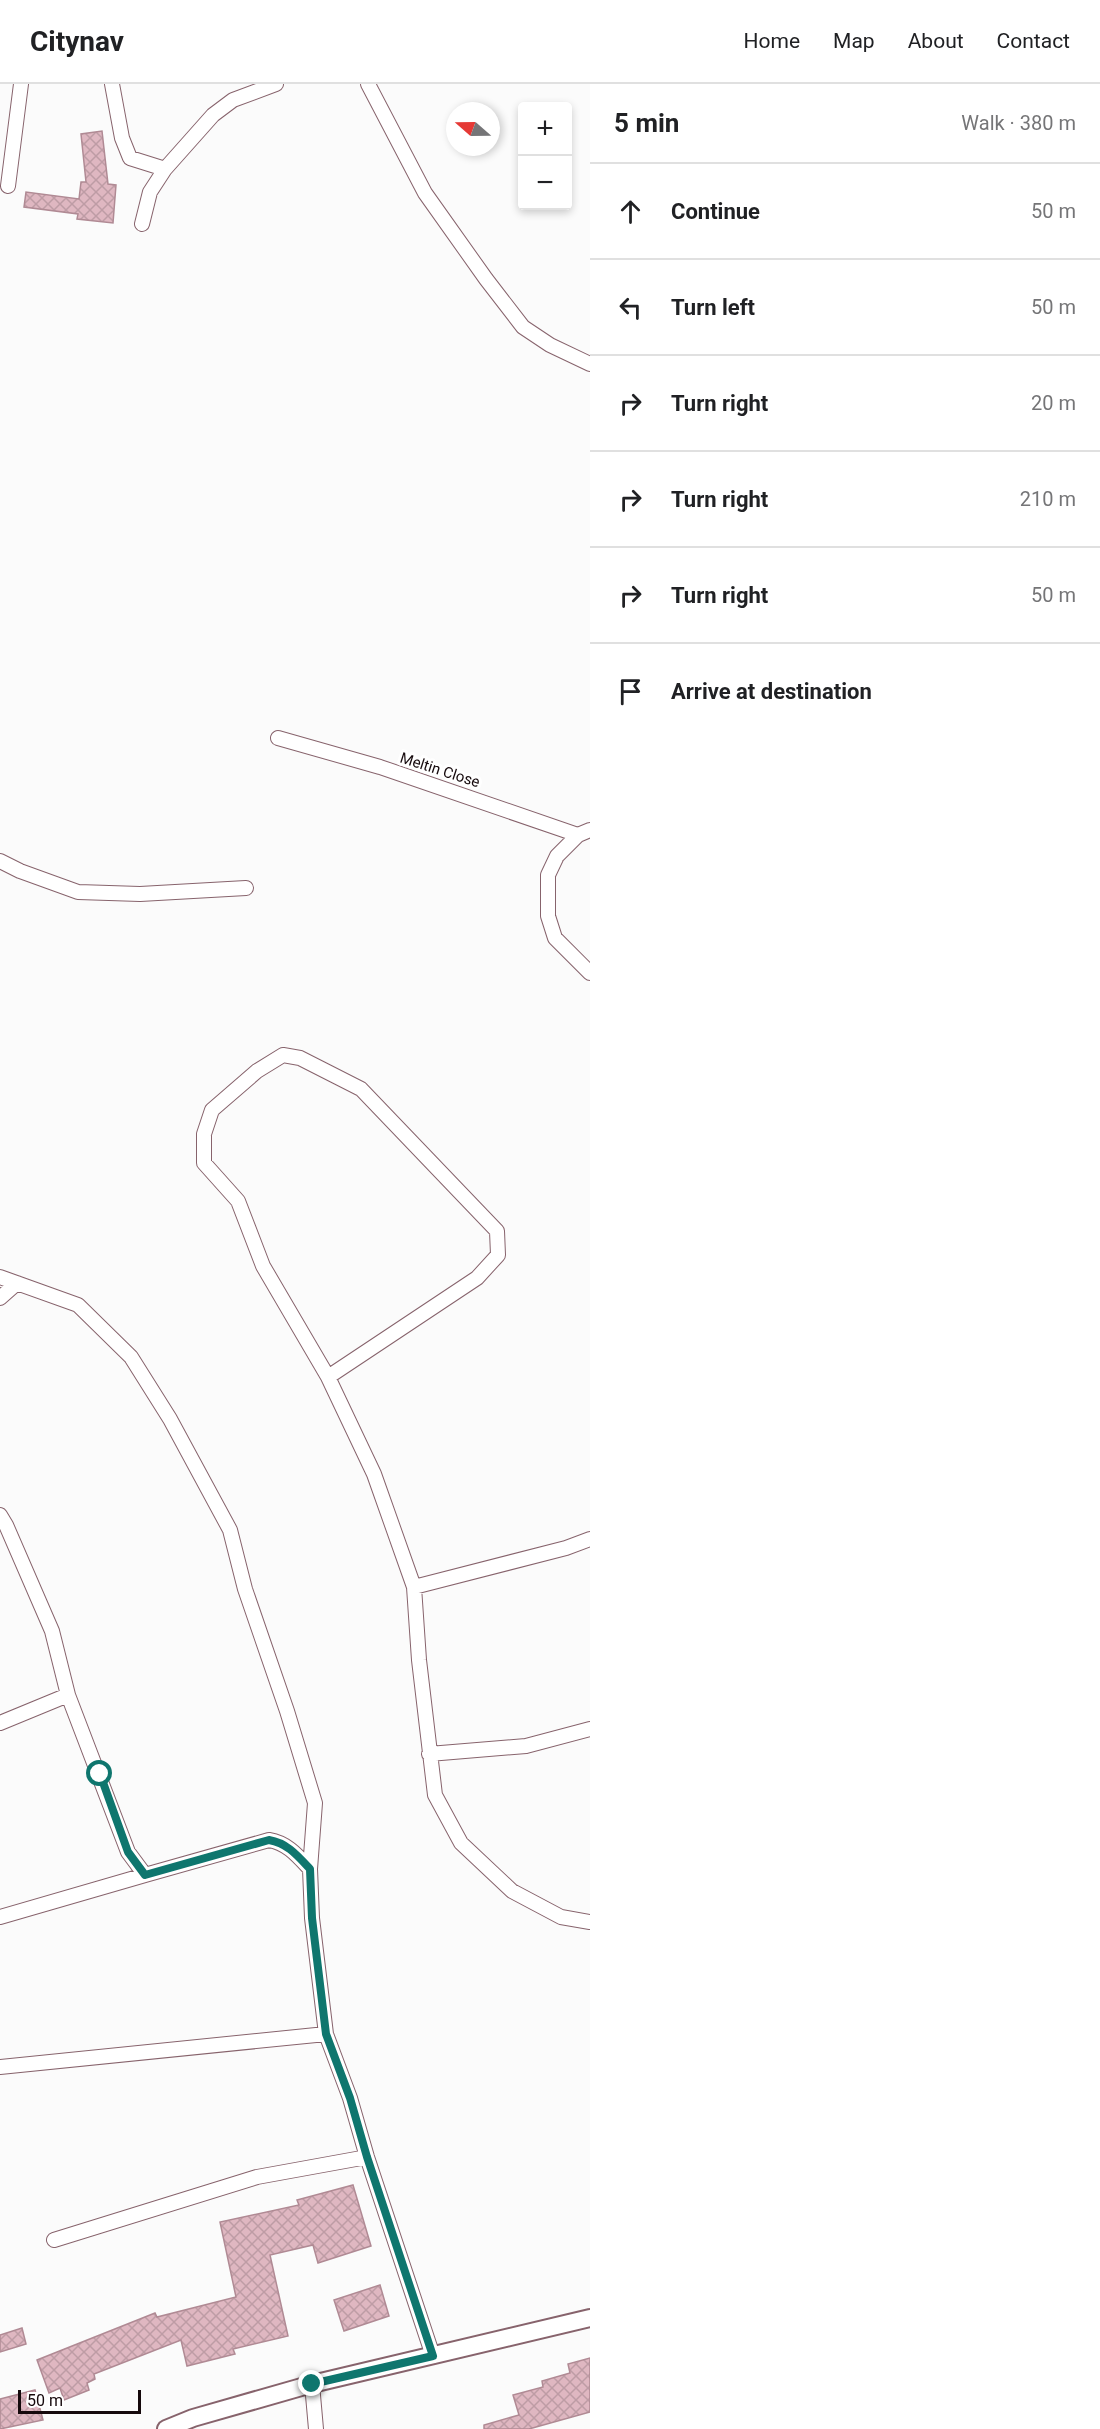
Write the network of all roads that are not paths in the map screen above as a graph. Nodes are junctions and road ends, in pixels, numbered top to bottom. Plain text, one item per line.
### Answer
1 (21, 84) edge
2 (112, 84) edge
3 (276, 84) edge
4 (368, 84) edge
5 (165, 169) junction
6 (8, 186) dead end
7 (142, 224) dead end
8 (590, 364) edge
9 (278, 738) dead end
10 (584, 833) edge
11 (0, 861) edge
12 (246, 888) dead end
13 (590, 973) edge
14 (0, 1277) edge
15 (17, 1283) junction
16 (0, 1299) edge
17 (328, 1377) junction
18 (0, 1515) edge
19 (590, 1539) edge
20 (414, 1587) junction
21 (68, 1695) junction
22 (0, 1723) edge
23 (590, 1729) edge
24 (429, 1754) junction
25 (310, 1869) junction
26 (145, 1875) junction
27 (0, 1917) edge
28 (590, 1922) edge
29 (326, 2034) junction
30 (0, 2067) edge
31 (367, 2157) junction
32 (54, 2240) dead end
33 (590, 2318) edge
34 (433, 2356) junction
35 (312, 2384) junction
36 (166, 2429) edge
37 (316, 2429) edge

1 - 6 street
2 - 5 street
3 - 5 street
4 - 8 street
5 - 7 street
9 - 10 street, Meltin Close
10 - 13 street
11 - 12 street
14 - 15 street
15 - 16 street
15 - 25 street
17 - 17 street
17 - 20 street
18 - 21 street
19 - 20 street
20 - 24 street
21 - 22 street
21 - 26 street
23 - 24 street
24 - 28 street
25 - 26 street
25 - 29 street
26 - 27 street
29 - 30 street
29 - 31 street
31 - 32 street
31 - 34 street
33 - 34 street
34 - 35 street
35 - 36 street
35 - 37 street

